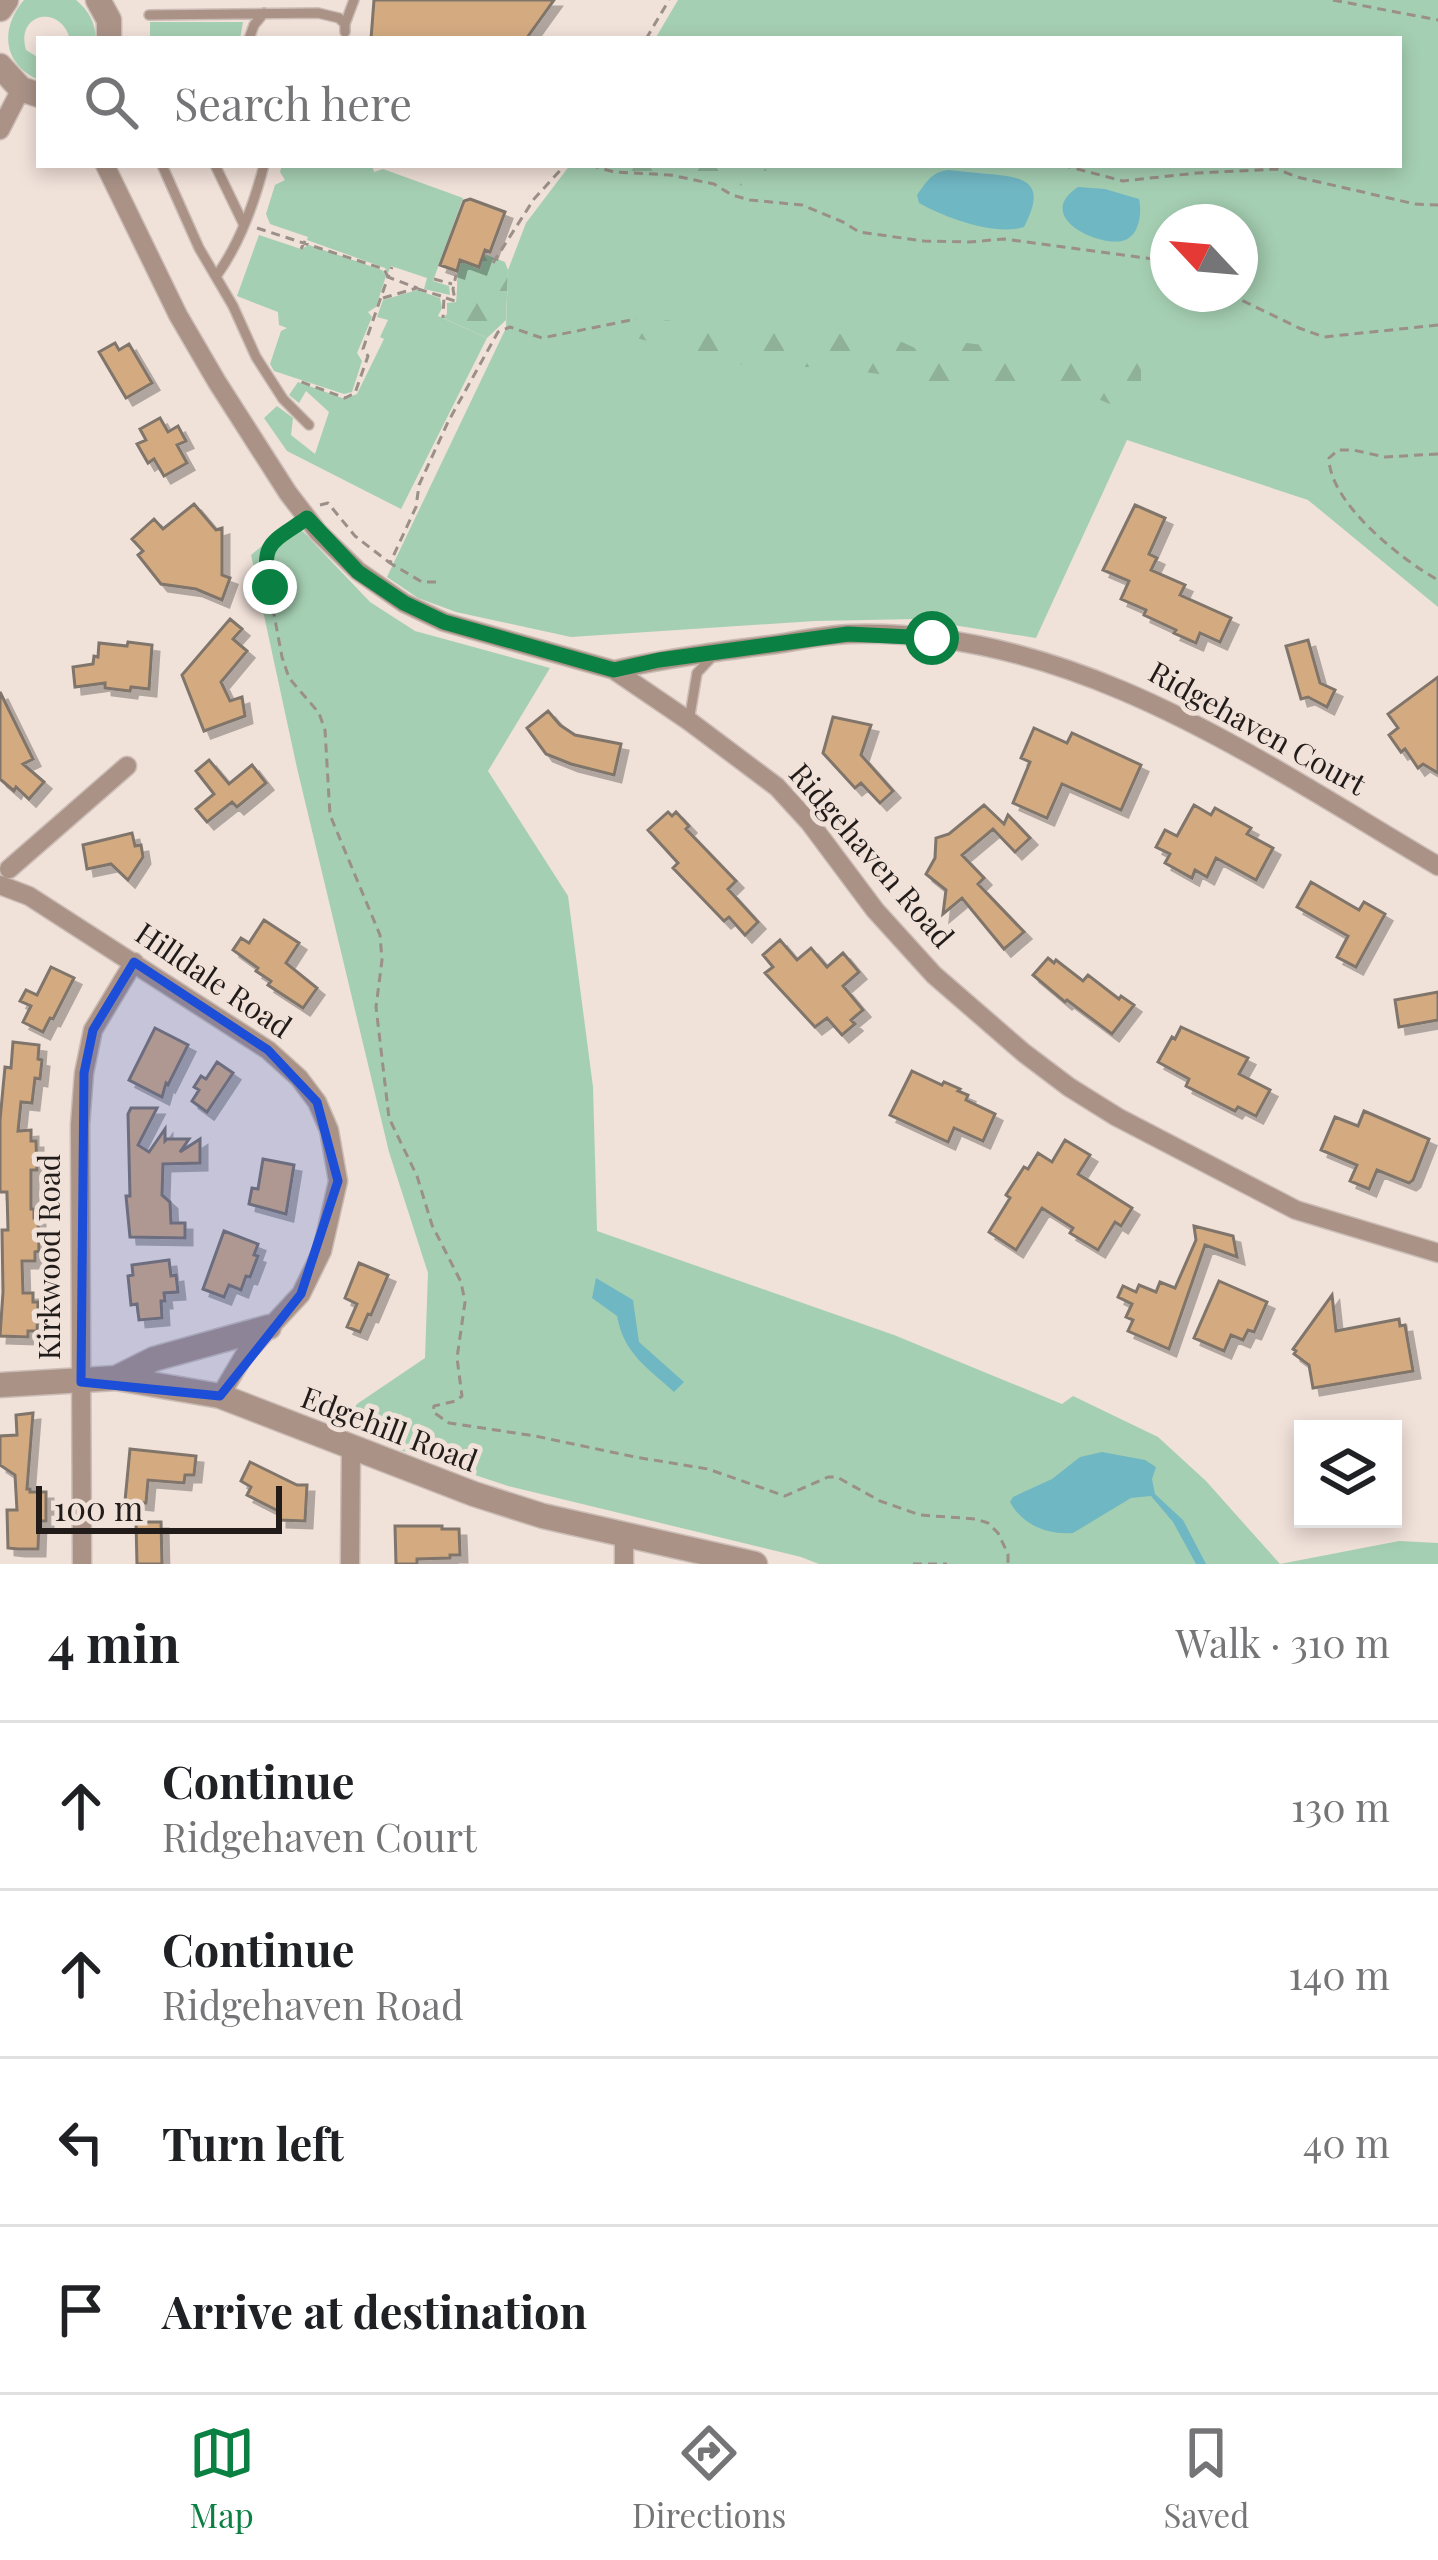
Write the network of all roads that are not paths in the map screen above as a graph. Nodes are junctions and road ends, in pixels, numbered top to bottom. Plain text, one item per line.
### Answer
1 (6, 0) edge
2 (98, 0) edge
3 (354, 0) edge
4 (0, 9) edge
5 (264, 14) junction
6 (149, 15) dead end
7 (110, 36) edge
8 (250, 36) edge
9 (0, 66) edge
10 (30, 92) edge
11 (0, 130) edge
12 (106, 168) edge
13 (163, 168) edge
14 (216, 168) edge
15 (263, 168) edge
16 (244, 225) junction
17 (217, 275) junction
18 (309, 424) dead end
19 (723, 651) junction
20 (614, 670) junction
21 (689, 722) junction
22 (127, 766) dead end
23 (1438, 866) edge
24 (3, 870) edge
25 (134, 962) junction
26 (1438, 1253) edge
27 (269, 1327) junction
28 (116, 1378) junction
29 (81, 1382) junction
30 (0, 1385) edge
31 (220, 1396) junction
32 (351, 1449) junction
33 (625, 1533) junction
34 (82, 1564) edge
35 (350, 1564) edge
36 (624, 1564) edge
37 (755, 1564) edge

1 - 4 street
2 - 7 street
3 - 5 lane
5 - 6 lane
5 - 8 lane
9 - 10 street
10 - 11 street
12 - 20 street, Ridgehaven Road
13 - 17 lane
14 - 16 lane
15 - 16 lane
16 - 17 lane
17 - 18 lane
19 - 20 street, Ridgehaven Court
19 - 21 lane
19 - 23 street, Ridgehaven Court
20 - 21 street, Ridgehaven Road
21 - 26 street, Ridgehaven Road
22 - 24 street
24 - 25 street, Hilldale Road
25 - 27 street, Hilldale Road
25 - 29 street, Kirkwood Road
27 - 28 street
27 - 31 street, Hilldale Road
28 - 29 street, Edgehill Road
28 - 31 street, Edgehill Road
29 - 30 street, Edgehill Road
29 - 34 street, Kirkwood Road
31 - 32 street, Edgehill Road
32 - 33 street, Edgehill Road
32 - 35 street
33 - 36 street
33 - 37 street, Edgehill Road

